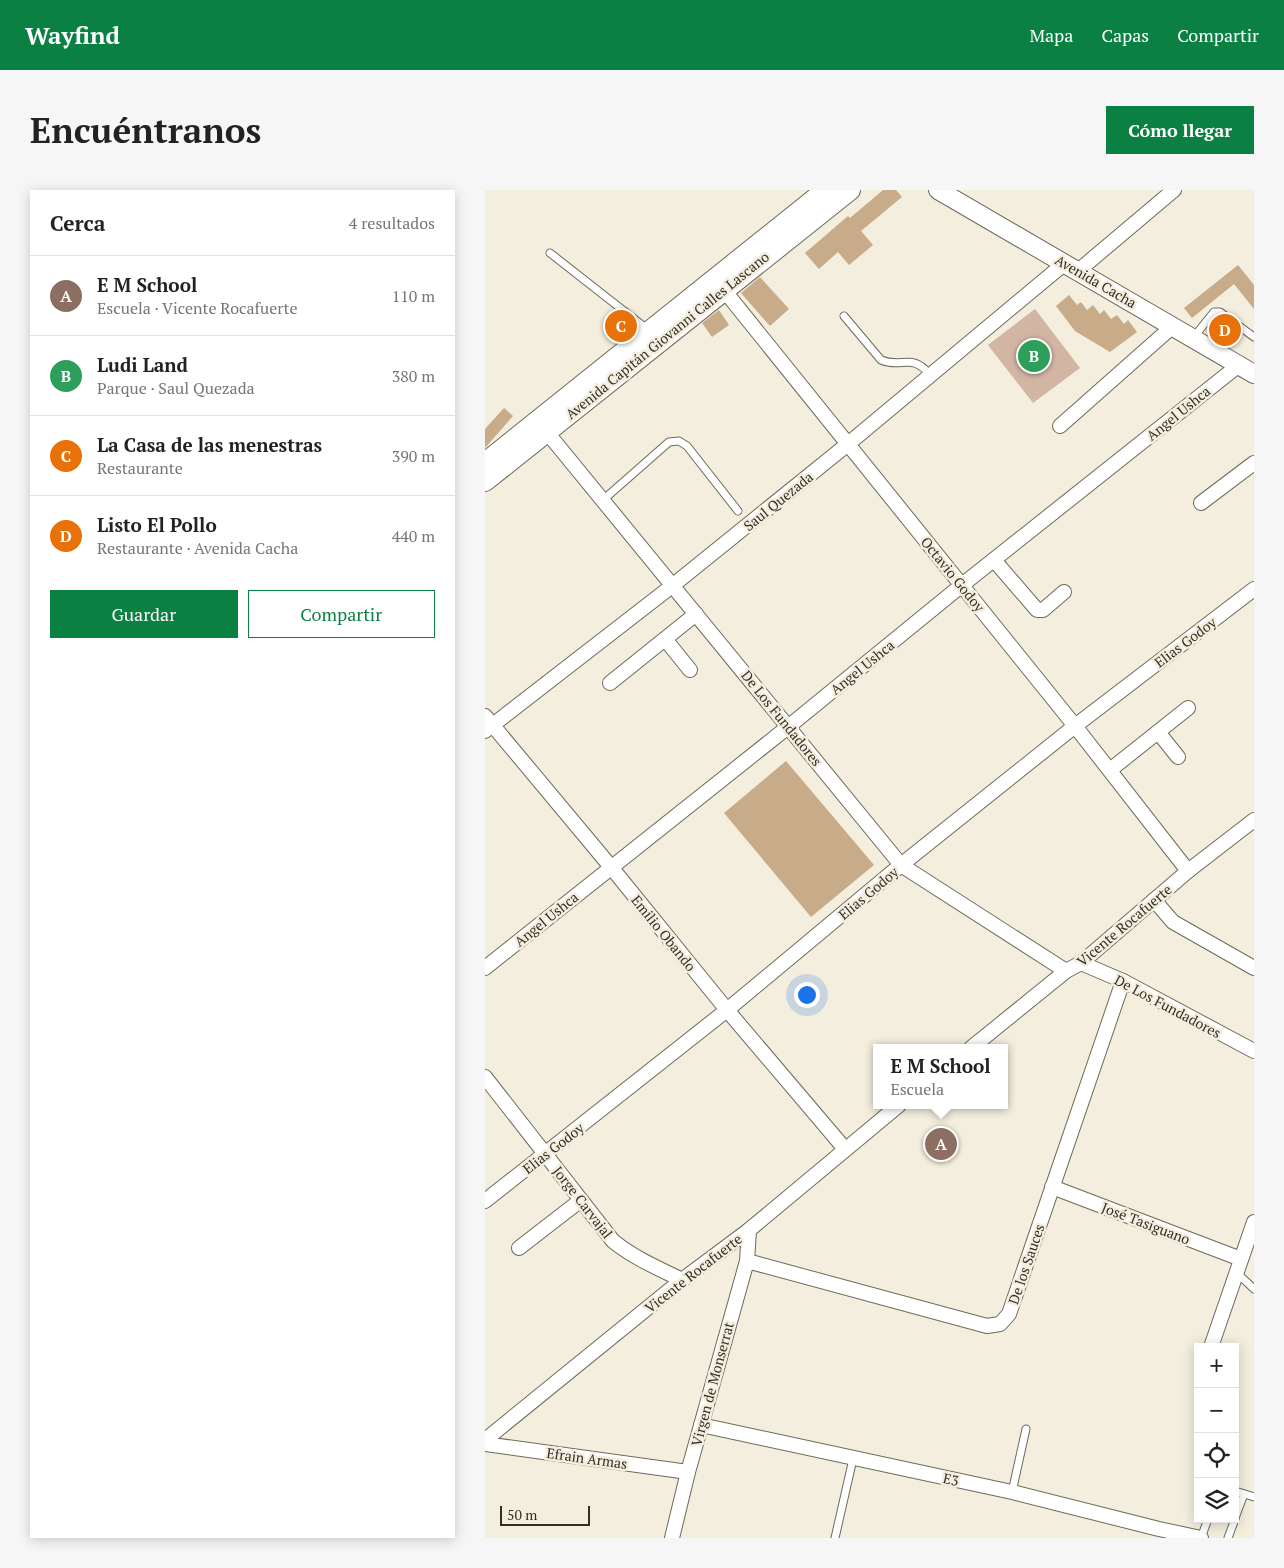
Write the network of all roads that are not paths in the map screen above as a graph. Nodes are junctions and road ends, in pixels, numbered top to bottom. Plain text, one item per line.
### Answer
1 (826, 190) edge
2 (850, 190) edge
3 (938, 190) edge
4 (1174, 190) edge
5 (550, 253) dead end
6 (1071, 267) junction
7 (719, 285) junction
8 (843, 316) dead end
9 (1173, 326) junction
10 (649, 331) junction
11 (1254, 337) edge
12 (1193, 338) junction
13 (1247, 369) edge
14 (930, 376) junction
15 (542, 426) junction
16 (1060, 426) dead end
17 (848, 444) junction
18 (485, 463) edge
19 (1254, 463) edge
20 (485, 481) edge
21 (603, 500) junction
22 (1201, 503) dead end
23 (738, 511) dead end
24 (994, 560) junction
25 (962, 585) junction
26 (672, 586) junction
27 (1254, 590) edge
28 (1064, 592) dead end
29 (696, 614) junction
30 (665, 639) junction
31 (690, 670) dead end
32 (610, 683) dead end
33 (1188, 708) dead end
34 (488, 724) edge
35 (1075, 726) junction
36 (789, 727) junction
37 (1158, 732) junction
38 (1178, 757) dead end
39 (1110, 770) junction
40 (1254, 820) edge
41 (901, 865) junction
42 (611, 867) junction
43 (1188, 871) junction
44 (1154, 900) junction
45 (1081, 963) junction
46 (485, 968) edge
47 (1254, 968) edge
48 (1066, 971) junction
49 (1123, 981) junction
50 (727, 1010) junction
51 (976, 1044) edge
52 (1254, 1051) edge
53 (485, 1077) edge
54 (894, 1109) edge
55 (845, 1149) junction
56 (545, 1154) junction
57 (1052, 1188) junction
58 (581, 1200) junction
59 (485, 1201) edge
60 (1254, 1222) edge
61 (749, 1230) junction
62 (519, 1248) dead end
63 (747, 1261) junction
64 (1239, 1266) junction
65 (682, 1280) junction
66 (1254, 1289) edge
67 (1212, 1343) edge
68 (701, 1425) junction
69 (1026, 1429) dead end
70 (485, 1442) edge
71 (853, 1458) junction
72 (688, 1472) junction
73 (1012, 1492) junction
74 (1239, 1492) edge
75 (1244, 1494) junction
76 (1254, 1497) edge
77 (1239, 1508) edge
78 (1207, 1523) edge
79 (1234, 1523) edge
80 (1158, 1534) edge
81 (672, 1538) edge
82 (835, 1538) edge
83 (1201, 1538) edge
84 (1228, 1538) edge

1 - 7 main road
2 - 7 main road, Avenida Capitán Giovanni Calles Lascano
3 - 6 street, Avenida Cacha
4 - 6 street, Saul Quezada
5 - 10 lane
6 - 9 street, Avenida Cacha
6 - 14 street, Saul Quezada
7 - 10 main road
7 - 15 main road, Avenida Capitán Giovanni Calles Lascano
7 - 17 street, Octavio Godoy
8 - 14 lane
9 - 12 street, Avenida Cacha
9 - 16 street
10 - 15 main road
11 - 12 lane
12 - 13 street, Avenida Cacha
13 - 24 street, Angel Ushca
14 - 17 street, Saul Quezada
15 - 18 main road
15 - 20 main road, Avenida Capitán Giovanni Calles Lascano
15 - 21 street, De Los Fundadores
17 - 25 street, Octavio Godoy
17 - 26 street, Saul Quezada
19 - 22 street
21 - 23 lane
21 - 26 street, De Los Fundadores
24 - 25 street, Angel Ushca
24 - 28 street
25 - 35 street, Octavio Godoy
25 - 36 street, Angel Ushca
26 - 29 street, De Los Fundadores
26 - 34 street, Saul Quezada
27 - 35 street, Elias Godoy
29 - 30 street
29 - 36 street, De Los Fundadores
30 - 31 street
30 - 32 street
33 - 37 street
34 - 42 street, Emilio Obando
35 - 39 street, Octavio Godoy
35 - 41 street, Elias Godoy
36 - 41 street, De Los Fundadores
36 - 42 street, Angel Ushca
37 - 38 street
37 - 39 street
39 - 43 street, Octavio Godoy
40 - 43 street, Vicente Rocafuerte
41 - 48 street, De Los Fundadores
41 - 50 street, Elias Godoy
42 - 46 street, Angel Ushca
42 - 50 street, Emilio Obando
43 - 44 street, Vicente Rocafuerte
44 - 45 street, Vicente Rocafuerte
44 - 47 street
45 - 48 street, Vicente Rocafuerte
45 - 49 street, De Los Fundadores
48 - 51 street, Vicente Rocafuerte
49 - 52 street, De Los Fundadores
49 - 57 street, De los Sauces
50 - 55 street, Emilio Obando
50 - 56 street, Elias Godoy
53 - 56 street, Jorge Carvajal
54 - 55 street, Vicente Rocafuerte
55 - 61 street, Vicente Rocafuerte
56 - 58 street, Jorge Carvajal
56 - 59 street, Elias Godoy
57 - 63 street, De los Sauces
57 - 64 street, José Tasiguano
58 - 62 street
58 - 65 street, Jorge Carvajal
60 - 64 street
61 - 63 street, Virgen de Monserrat
61 - 65 street, Vicente Rocafuerte
63 - 68 street, Virgen de Monserrat
64 - 66 lane
64 - 67 street
65 - 70 street, Vicente Rocafuerte
68 - 71 street, E3
68 - 72 street, Virgen de Monserrat
69 - 73 lane
70 - 72 street, Efrain Armas
71 - 73 street, E3
71 - 82 lane
72 - 81 street, Virgen de Monserrat
73 - 80 street, E3
74 - 75 lane
75 - 76 lane
75 - 77 lane
78 - 83 lane
79 - 84 lane
80 - 83 street, E3

